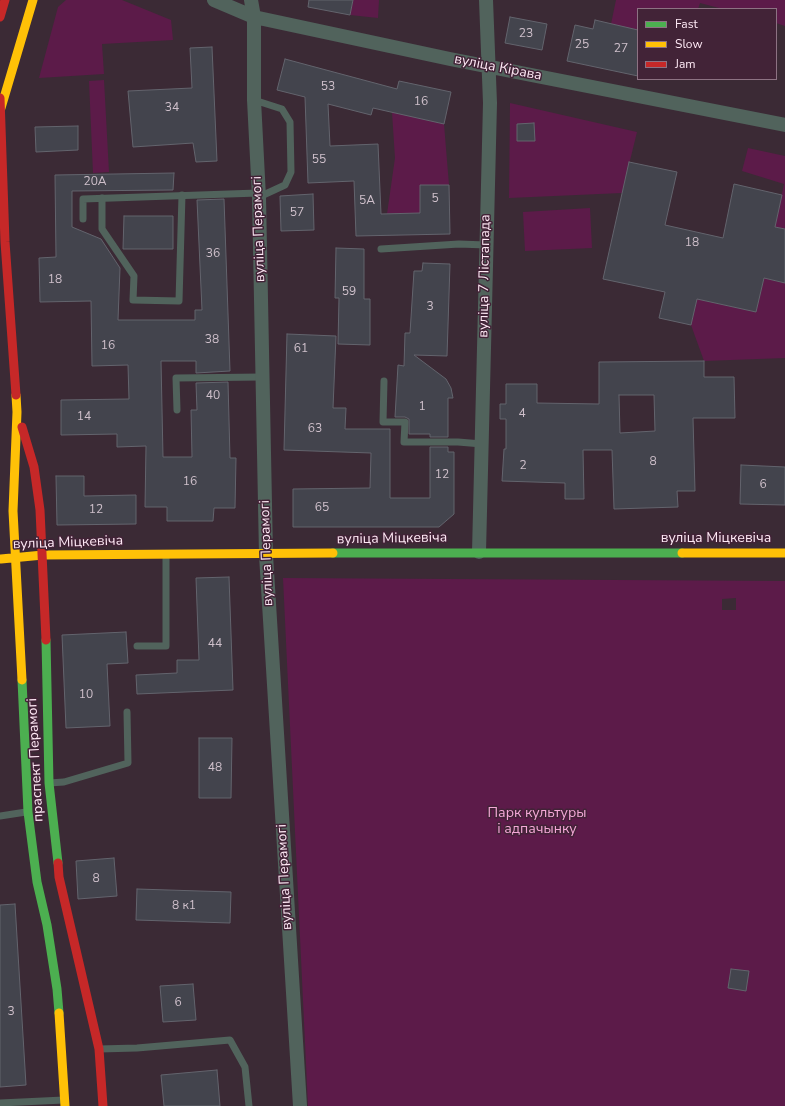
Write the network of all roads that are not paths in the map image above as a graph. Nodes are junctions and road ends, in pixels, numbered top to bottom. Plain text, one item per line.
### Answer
1 (5, 0) edge
2 (32, 0) edge
3 (214, 0) edge
4 (251, 0) edge
5 (486, 0) edge
6 (0, 17) edge
7 (254, 17) junction
8 (487, 67) junction
9 (0, 98) edge
10 (254, 100) junction
11 (1, 108) junction
12 (785, 125) edge
13 (182, 195) junction
14 (259, 195) junction
15 (102, 198) junction
16 (83, 219) dead end
17 (3, 243) edge
18 (486, 245) junction
19 (381, 249) dead end
20 (262, 377) junction
21 (384, 381) dead end
22 (177, 410) dead end
23 (17, 412) junction
24 (482, 444) junction
25 (479, 552) junction
26 (785, 553) edge
27 (43, 555) junction
28 (166, 555) junction
29 (266, 555) junction
30 (14, 558) junction
31 (0, 559) edge
32 (136, 646) dead end
33 (127, 712) dead end
34 (49, 783) junction
35 (28, 812) junction
36 (0, 816) edge
37 (99, 1049) junction
38 (0, 1103) edge
39 (65, 1103) edge
40 (103, 1106) edge
41 (249, 1106) edge
42 (300, 1106) edge

1 - 6 main road
2 - 11 main road, праспект Перамогі
3 - 7 street, вуліца Кірава
4 - 7 street, вуліца Перамогі
5 - 8 street, вуліца 7 Лістапада
7 - 8 street, вуліца Кірава
7 - 10 street, вуліца Перамогі
8 - 12 street, вуліца Кірава
8 - 18 street, вуліца 7 Лістапада
9 - 11 main road, праспект Перамогі
10 - 14 street, вуліца Перамогі
10 - 14 lane
11 - 17 main road, праспект Перамогі
13 - 14 lane
13 - 15 lane
13 - 15 lane
14 - 20 street, вуліца Перамогі
15 - 16 lane
17 - 23 main road, праспект Перамогі
18 - 19 lane
18 - 24 street, вуліца 7 Лістапада
20 - 22 lane
20 - 29 street, вуліца Перамогі
21 - 24 lane
23 - 27 main road, праспект Перамогі
23 - 30 main road, праспект Перамогі
24 - 25 street, вуліца 7 Лістапада
25 - 26 main road, вуліца Міцкевіча
25 - 29 main road, вуліца Міцкевіча
27 - 28 main road, вуліца Міцкевіча
27 - 30 main road, вуліца Міцкевіча
27 - 34 main road, праспект Перамогі
28 - 29 main road, вуліца Міцкевіча
28 - 32 lane
29 - 42 street, вуліца Перамогі
30 - 31 main road, вуліца Міцкевіча
30 - 35 main road, праспект Перамогі
33 - 34 lane
34 - 37 main road, праспект Перамогі
35 - 36 lane
35 - 39 main road, праспект Перамогі
37 - 40 main road, праспект Перамогі
37 - 41 lane
38 - 39 lane

